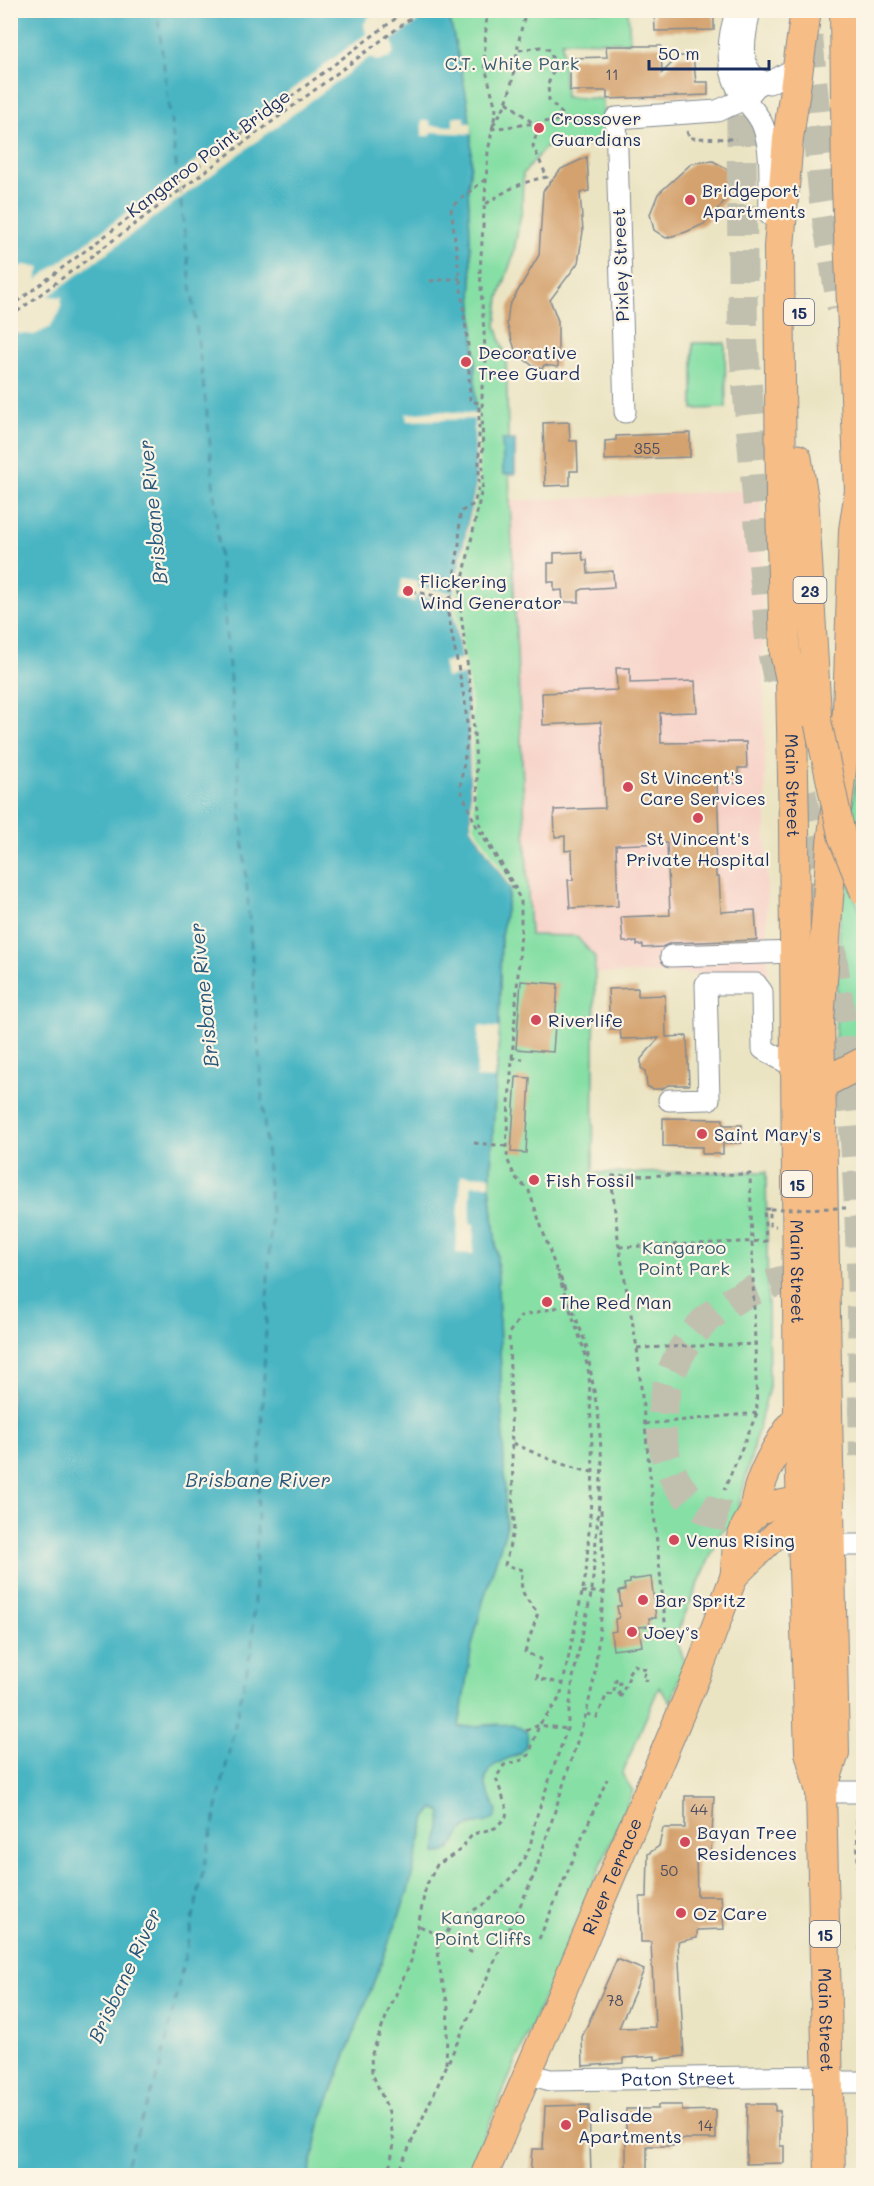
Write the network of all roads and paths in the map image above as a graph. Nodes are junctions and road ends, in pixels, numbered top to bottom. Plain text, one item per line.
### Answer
1 (407, 10) edge
2 (423, 10) edge
3 (486, 10) edge
4 (527, 10) edge
5 (737, 10) edge
6 (750, 10) edge
7 (806, 10) edge
8 (816, 10) edge
9 (845, 10) edge
10 (519, 50) junction
11 (795, 79) junction
12 (761, 81) junction
13 (745, 99) junction
14 (507, 102) junction
15 (616, 118) junction
16 (567, 119) junction
17 (537, 125) junction
18 (491, 129) junction
19 (687, 131) dead end
20 (736, 139) dead end
21 (768, 142) junction
22 (488, 177) junction
23 (486, 204) junction
24 (460, 278) junction
25 (430, 281) dead end
26 (778, 287) junction
27 (10, 307) edge
28 (10, 317) edge
29 (625, 412) dead end
30 (798, 458) junction
31 (862, 496) edge
32 (412, 591) dead end
33 (450, 599) junction
34 (791, 679) junction
35 (856, 704) edge
36 (864, 892) edge
37 (521, 900) junction
38 (795, 952) junction
39 (671, 956) dead end
40 (511, 1058) junction
41 (523, 1059) dead end
42 (864, 1062) edge
43 (796, 1068) junction
44 (819, 1085) junction
45 (669, 1100) dead end
46 (474, 1143) dead end
47 (506, 1146) junction
48 (846, 1208) dead end
49 (770, 1209) junction
50 (770, 1226) dead end
51 (752, 1241) junction
52 (619, 1246) junction
53 (555, 1265) junction
54 (567, 1305) junction
55 (757, 1344) junction
56 (637, 1348) junction
57 (757, 1413) junction
58 (799, 1417) junction
59 (645, 1424) junction
60 (513, 1443) junction
61 (593, 1472) junction
62 (724, 1490) dead end
63 (600, 1500) junction
64 (815, 1508) junction
65 (755, 1513) junction
66 (829, 1545) junction
67 (864, 1545) edge
68 (734, 1576) junction
69 (582, 1592) junction
70 (604, 1592) junction
71 (592, 1593) junction
72 (666, 1631) dead end
73 (648, 1682) dead end
74 (564, 1684) junction
75 (586, 1714) junction
76 (539, 1725) junction
77 (567, 1729) junction
78 (526, 1731) dead end
79 (607, 1779) dead end
80 (821, 1792) junction
81 (864, 1792) edge
82 (857, 1820) dead end
83 (420, 1926) junction
84 (440, 1938) junction
85 (539, 1939) dead end
86 (473, 1953) dead end
87 (446, 2064) junction
88 (864, 2072) edge
89 (529, 2074) junction
90 (828, 2079) junction
91 (864, 2082) edge
92 (864, 2099) edge
93 (388, 2175) edge
94 (396, 2175) edge
95 (484, 2175) edge
96 (830, 2175) edge
97 (860, 2175) edge

1 - 27 path, Kangaroo Point Bridge
2 - 28 path, Kangaroo Point Bridge
3 - 18 path
4 - 10 path
5 - 13 street, Main Street
6 - 12 street
7 - 11 highway, Main Street / 15
8 - 30 highway, Main Street / 15
9 - 31 highway, 15
10 - 14 path
10 - 16 path
11 - 12 street
11 - 21 street
11 - 26 highway, Main Street / 15
12 - 13 street
13 - 15 street
13 - 21 street, Main Street
14 - 17 path
14 - 18 path
15 - 16 path
15 - 29 street, Pixley Street
16 - 17 path
17 - 18 path
17 - 23 path
18 - 22 path
19 - 20 path
21 - 26 street, Main Street
22 - 23 path
22 - 24 path
23 - 37 path
24 - 25 path
24 - 33 path
26 - 34 highway, Main Street / 15
30 - 34 highway, Main Street / 15
30 - 36 main road, 23, bridge
31 - 35 highway, 15
32 - 33 path
33 - 37 path
34 - 38 highway, Main Street / 15
35 - 44 highway, Main Street / 15
37 - 40 path
38 - 39 street
38 - 43 highway, Main Street / 15
40 - 41 path
40 - 47 path
42 - 44 highway
43 - 45 street
43 - 58 highway, Main Street / 15
44 - 64 highway, Main Street / 15
46 - 47 path
47 - 53 path
48 - 49 path, bridge
49 - 50 path
49 - 51 path
51 - 52 path
51 - 52 path
51 - 55 path
52 - 56 path
53 - 54 path
53 - 63 path
54 - 60 path
54 - 61 path
55 - 56 path
55 - 57 path
56 - 59 path
57 - 59 path
57 - 62 path
58 - 64 highway, Main Street / 15
58 - 65 highway
59 - 72 path
60 - 61 path
60 - 74 path
61 - 69 path
63 - 70 path
63 - 71 path
64 - 65 main road
64 - 66 highway, Main Street / 15
64 - 68 main road, River Terrace
64 - 80 highway, Main Street / 15
65 - 68 main road, River Terrace
66 - 67 street
66 - 80 highway, Main Street / 15
68 - 89 main road, River Terrace
69 - 71 path
69 - 74 path
70 - 71 path
70 - 75 path
71 - 77 path
73 - 75 path
74 - 76 path
75 - 87 path
76 - 77 path
76 - 78 path
76 - 83 path
77 - 84 path
79 - 85 path
80 - 81 street
80 - 90 highway, Main Street / 15
82 - 88 path
83 - 84 path
83 - 93 path
84 - 86 path
84 - 87 path
87 - 94 path
89 - 90 street, Paton Street
89 - 95 main road, River Terrace
90 - 91 street, Paton Street
90 - 96 highway, Main Street / 15
92 - 97 path

